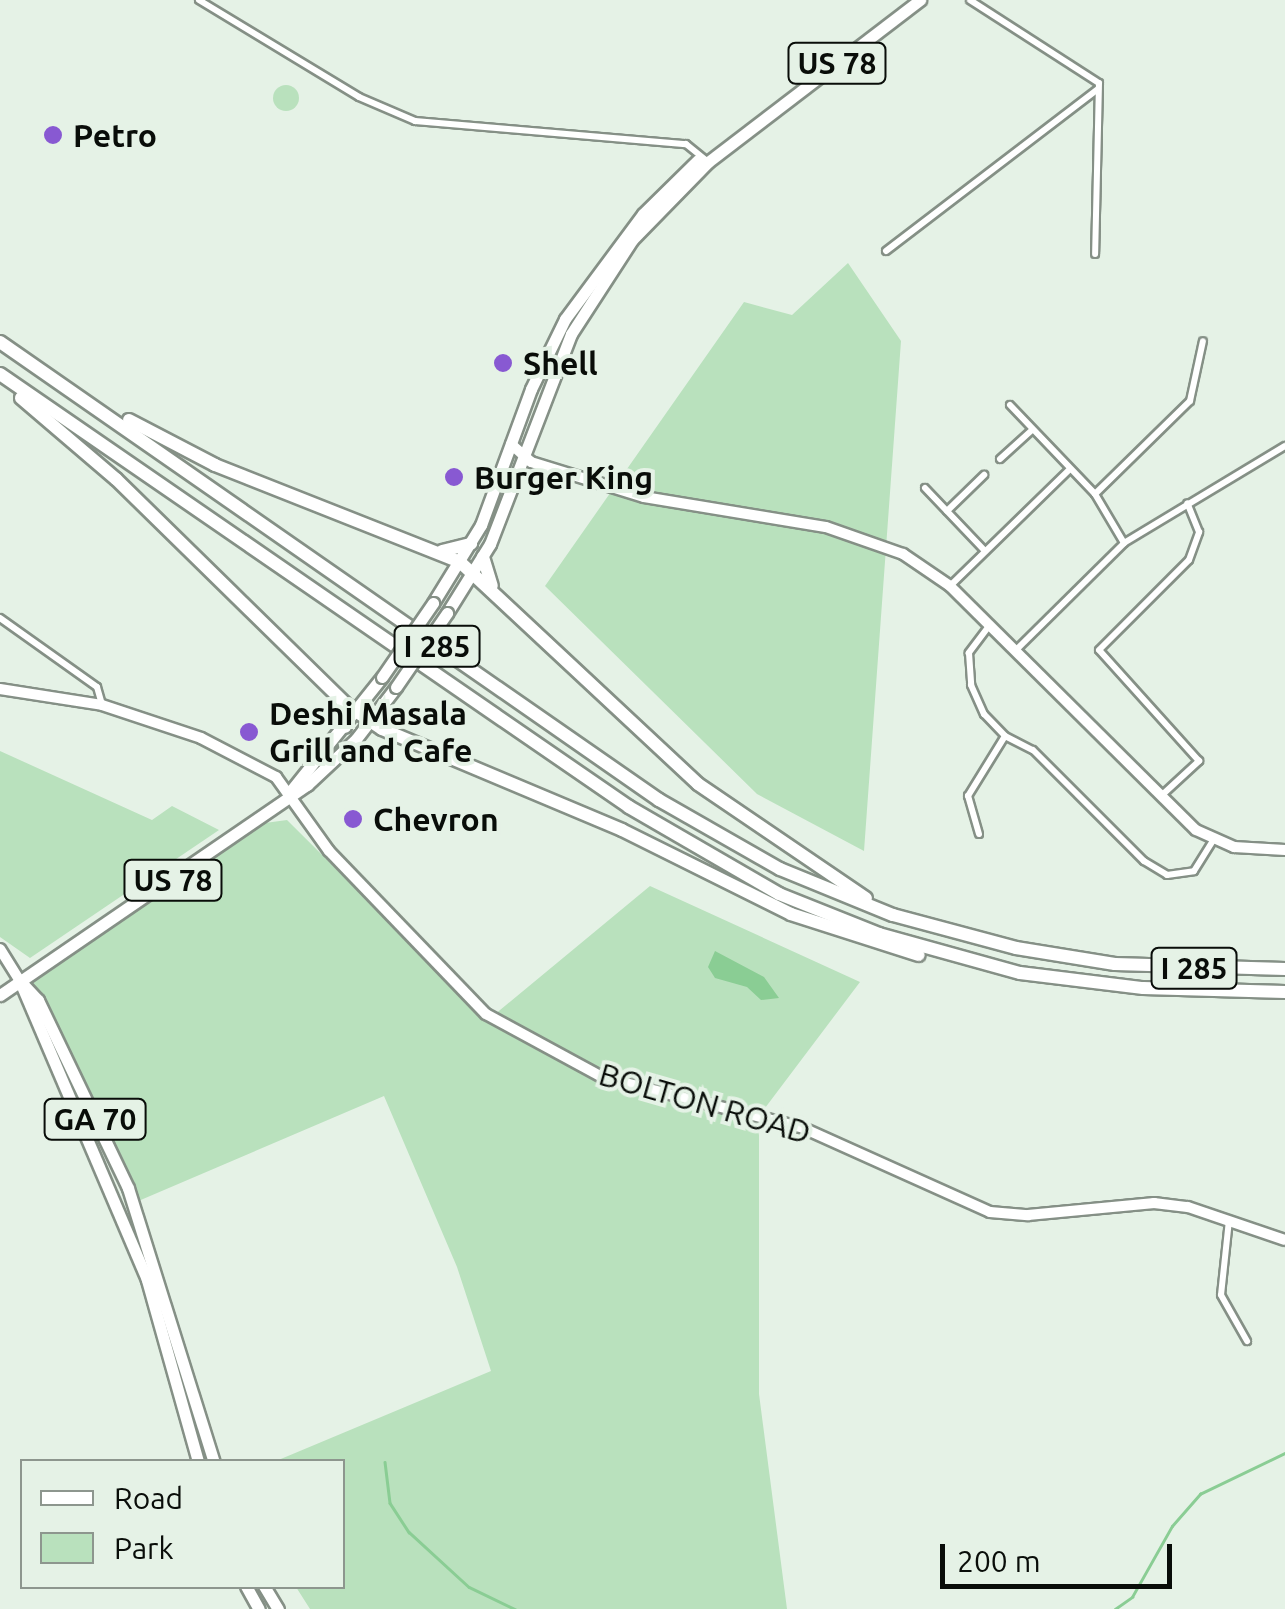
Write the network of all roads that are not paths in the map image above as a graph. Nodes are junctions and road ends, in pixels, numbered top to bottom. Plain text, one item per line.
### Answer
1 (199, 0) edge
2 (920, 0) edge
3 (970, 0) edge
4 (1098, 88) junction
5 (706, 159) junction
6 (886, 251) dead end
7 (1095, 254) dead end
8 (1203, 341) dead end
9 (0, 342) edge
10 (0, 377) edge
11 (55, 377) junction
12 (1010, 405) dead end
13 (1032, 430) junction
14 (512, 444) junction
15 (1285, 446) edge
16 (522, 455) junction
17 (1000, 459) dead end
18 (1069, 470) junction
19 (984, 475) dead end
20 (925, 488) dead end
21 (1095, 494) junction
22 (1187, 503) junction
23 (947, 511) junction
24 (1124, 543) junction
25 (470, 544) junction
26 (985, 551) junction
27 (442, 552) junction
28 (483, 557) junction
29 (460, 562) junction
30 (474, 572) junction
31 (950, 586) junction
32 (493, 588) junction
33 (0, 618) edge
34 (990, 626) junction
35 (1014, 651) junction
36 (0, 690) edge
37 (341, 698) junction
38 (102, 705) junction
39 (357, 712) junction
40 (370, 722) junction
41 (345, 727) junction
42 (1005, 736) junction
43 (289, 793) junction
44 (1160, 797) junction
45 (979, 834) dead end
46 (1214, 839) junction
47 (1285, 850) edge
48 (894, 915) junction
49 (0, 949) edge
50 (987, 966) junction
51 (1285, 969) edge
52 (21, 982) junction
53 (1285, 992) edge
54 (0, 995) edge
55 (1229, 1219) junction
56 (1285, 1240) edge
57 (1248, 1341) dead end
58 (197, 1459) edge
59 (213, 1459) edge

1 - 5 street
2 - 5 main road, US 78
3 - 4 street
4 - 6 street
4 - 7 street
5 - 14 main road, US 78
5 - 16 main road, US 78
8 - 21 street
9 - 11 highway, I 285
10 - 37 highway
10 - 50 highway, I 285
11 - 27 highway
11 - 48 highway, I 285
12 - 13 street
13 - 17 street
13 - 18 street
14 - 16 street
14 - 25 main road, US 78
15 - 22 street
16 - 28 main road, US 78
16 - 31 street
18 - 21 street
18 - 26 street
19 - 23 street
20 - 23 street
21 - 24 street
22 - 24 street
22 - 44 street
23 - 26 street
24 - 35 street
25 - 27 highway
25 - 29 main road, US 78
26 - 31 street
27 - 29 highway
28 - 30 main road, US 78
28 - 32 highway
29 - 30 highway
29 - 39 main road, US 78, bridge
30 - 32 highway
30 - 40 main road, US 78, bridge
31 - 34 street
32 - 48 highway
33 - 38 street
34 - 35 street
34 - 42 street
35 - 44 street
36 - 38 street, BOLTON ROAD
37 - 39 highway
37 - 41 highway
38 - 43 street, BOLTON ROAD
39 - 40 highway
39 - 41 main road, US 78
40 - 43 main road, US 78
40 - 50 highway
41 - 43 main road, US 78
42 - 45 street
42 - 46 street
43 - 52 main road, US 78
43 - 55 street, BOLTON ROAD
44 - 46 street
46 - 47 street
48 - 51 highway, I 285
49 - 52 street
50 - 53 highway, I 285
52 - 54 main road, US 78
52 - 58 main road, GA 70
52 - 59 main road, GA 70
55 - 56 street, BOLTON ROAD
55 - 57 street

